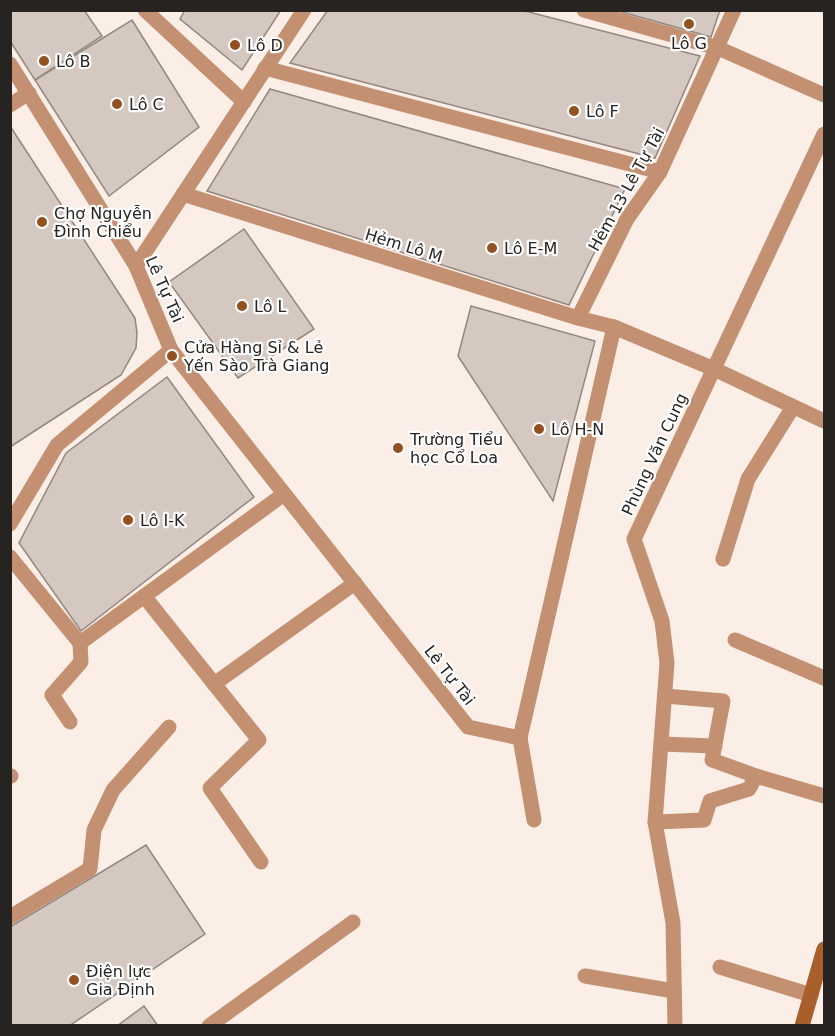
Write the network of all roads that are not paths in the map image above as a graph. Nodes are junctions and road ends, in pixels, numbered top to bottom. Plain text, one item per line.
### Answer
1 (145, 10) edge
2 (304, 10) edge
3 (584, 10) edge
4 (734, 10) edge
5 (715, 47) junction
6 (10, 64) edge
7 (265, 69) junction
8 (29, 93) junction
9 (825, 95) edge
10 (243, 102) junction
11 (10, 105) edge
12 (825, 134) edge
13 (660, 172) junction
14 (183, 194) junction
15 (136, 266) junction
16 (578, 318) junction
17 (614, 327) junction
18 (171, 350) junction
19 (714, 369) junction
20 (794, 407) junction
21 (825, 421) edge
22 (284, 494) junction
23 (10, 524) edge
24 (10, 557) edge
25 (723, 559) dead end
26 (355, 583) junction
27 (144, 596) junction
28 (735, 640) dead end
29 (80, 643) junction
30 (825, 678) edge
31 (214, 684) junction
32 (665, 696) junction
33 (70, 722) dead end
34 (169, 727) dead end
35 (520, 738) junction
36 (661, 744) junction
37 (715, 746) junction
38 (756, 776) junction
39 (825, 796) edge
40 (534, 820) dead end
41 (655, 822) junction
42 (261, 862) dead end
43 (10, 917) edge
44 (353, 922) dead end
45 (825, 949) edge
46 (720, 967) dead end
47 (585, 976) dead end
48 (674, 991) junction
49 (811, 995) junction
50 (209, 1026) edge
51 (675, 1026) edge
52 (802, 1026) edge

1 - 10 street
2 - 7 street
3 - 5 street
4 - 5 street, Hẻm 13 Lê Tự Tài
5 - 9 street
5 - 13 street, Hẻm 13 Lê Tự Tài
6 - 8 street, Lê Tự Tài
7 - 10 street
7 - 13 street
8 - 11 street
8 - 15 street, Lê Tự Tài
10 - 14 street
12 - 19 street, Phùng Văn Cung
13 - 16 street, Hẻm 13 Lê Tự Tài
14 - 15 street
14 - 16 street, Hẻm Lô M
15 - 18 street, Lê Tự Tài
16 - 17 street, Hẻm Lô M
17 - 19 street
17 - 35 street
18 - 22 street, Lê Tự Tài
18 - 23 street
19 - 20 street
19 - 32 street, Phùng Văn Cung
20 - 21 street
20 - 25 street
22 - 26 street, Lê Tự Tài
22 - 27 street
24 - 29 street
26 - 31 street
26 - 35 street, Lê Tự Tài
27 - 29 street
27 - 31 street
28 - 30 street
29 - 33 street
31 - 42 street
32 - 36 street, Phùng Văn Cung
32 - 37 street
34 - 43 street
35 - 40 street
36 - 37 street
36 - 41 street, Phùng Văn Cung
37 - 38 street
38 - 39 street
38 - 41 street
41 - 48 street, Phùng Văn Cung
44 - 50 street
45 - 49 street
46 - 49 street
47 - 48 street
48 - 51 street, Phùng Văn Cung
49 - 52 street

